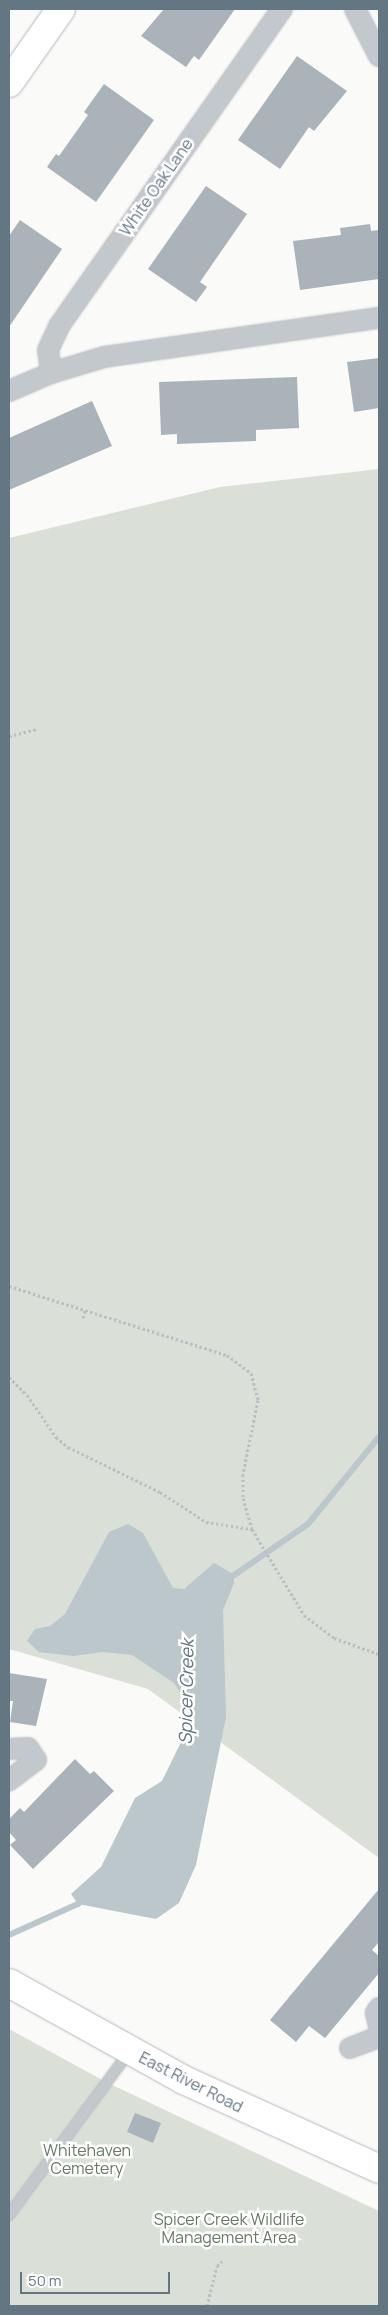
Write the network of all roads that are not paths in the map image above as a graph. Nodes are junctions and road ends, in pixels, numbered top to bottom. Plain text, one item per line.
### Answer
1 (61, 9) edge
2 (282, 9) edge
3 (355, 9) edge
4 (379, 56) edge
5 (9, 83) edge
6 (379, 318) edge
7 (51, 373) junction
8 (9, 391) edge
9 (9, 1749) edge
10 (9, 1780) edge
11 (9, 1983) edge
12 (379, 2008) edge
13 (379, 2026) edge
14 (379, 2037) edge
15 (350, 2048) dead end
16 (130, 2051) junction
17 (379, 2169) edge
18 (9, 2214) edge

1 - 5 main road
2 - 7 street, White Oak Lane
3 - 4 street
6 - 7 street
7 - 8 street
9 - 10 street
11 - 16 main road, East River Road
12 - 13 street
14 - 15 street
16 - 17 main road, East River Road
16 - 18 lane

